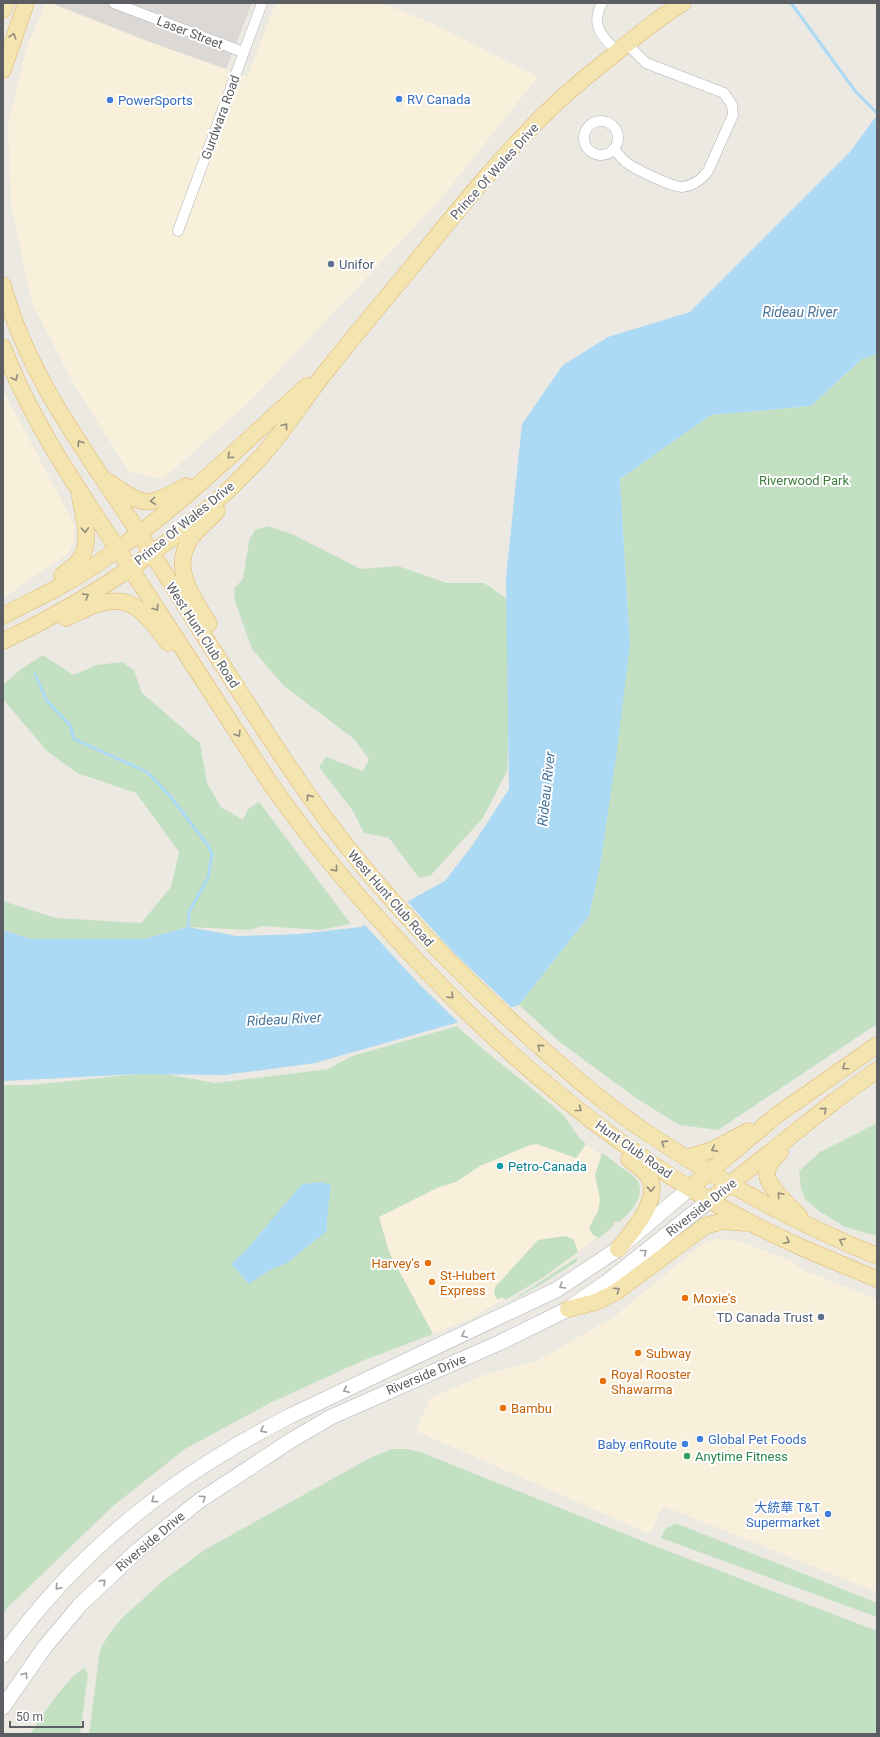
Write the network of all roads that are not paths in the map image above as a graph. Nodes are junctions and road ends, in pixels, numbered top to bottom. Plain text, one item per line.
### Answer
1 (6, 3) edge
2 (26, 3) edge
3 (114, 3) edge
4 (262, 3) edge
5 (602, 3) edge
6 (683, 3) edge
7 (3, 10) edge
8 (622, 48) junction
9 (243, 52) junction
10 (3, 70) edge
11 (614, 149) dead end
12 (178, 231) dead end
13 (3, 285) edge
14 (3, 347) edge
15 (330, 365) junction
16 (261, 457) junction
17 (212, 471) junction
18 (101, 476) junction
19 (79, 491) junction
20 (139, 533) junction
21 (118, 549) junction
22 (152, 553) junction
23 (130, 567) junction
24 (21, 606) junction
25 (4, 616) edge
26 (28, 629) junction
27 (3, 641) edge
28 (217, 701) junction
29 (283, 759) junction
30 (445, 958) joint
31 (424, 969) joint
32 (877, 1045) edge
33 (877, 1070) edge
34 (777, 1115) junction
35 (602, 1128) junction
36 (801, 1129) junction
37 (686, 1158) junction
38 (709, 1172) junction
39 (730, 1185) junction
40 (690, 1188) junction
41 (710, 1200) junction
42 (752, 1224) junction
43 (806, 1224) junction
44 (618, 1249) junction
45 (877, 1256) edge
46 (877, 1279) edge
47 (568, 1309) junction
48 (494, 1320) junction
49 (504, 1340) junction
50 (3, 1655) edge
51 (3, 1707) edge

1 - 7 main road
10 -> 2 main road
3 - 9 street, Laser Street
4 - 9 street, Gurdwara Road
5 - 8 street
6 - 8 main road, Prince Of Wales Drive
8 - 11 street
8 - 15 main road, Prince Of Wales Drive
9 - 12 street, Gurdwara Road
18 -> 13 main road, West Hunt Club Road
14 -> 19 main road, West Hunt Club Road
16 -> 15 main road, Prince Of Wales Drive
15 -> 17 main road, Prince Of Wales Drive
16 - 22 main road, Prince Of Wales Drive
16 - 29 main road
17 -> 18 main road
17 - 20 main road, Prince Of Wales Drive
18 - 20 main road, West Hunt Club Road
19 - 21 main road, West Hunt Club Road
19 -> 24 main road
20 - 21 main road, Prince Of Wales Drive
20 - 22 main road, West Hunt Club Road
21 - 23 main road, West Hunt Club Road
21 - 24 main road, Prince Of Wales Drive
22 - 23 main road, Prince Of Wales Drive
22 - 29 main road, West Hunt Club Road
26 -> 23 main road, Prince Of Wales Drive
23 -> 28 main road, West Hunt Club Road
24 - 25 main road, Prince Of Wales Drive
25 - 27 main road
26 - 27 main road, Prince Of Wales Drive
26 - 28 main road
28 -> 31 main road, West Hunt Club Road
30 -> 29 main road, West Hunt Club Road
37 -> 30 main road, Hunt Club Road
31 -> 35 main road, Hunt Club Road
32 -> 34 main road, Riverside Drive
36 -> 33 main road, Riverside Drive
34 -> 37 main road
34 - 38 main road, Riverside Drive
35 - 40 main road, Hunt Club Road
35 -> 44 main road
36 - 39 main road, Riverside Drive
43 -> 36 main road
37 - 38 main road, Hunt Club Road
38 - 39 main road, Hunt Club Road
38 - 40 main road, Riverside Drive
39 - 41 main road, Riverside Drive
39 - 43 main road, Hunt Club Road
40 - 41 main road, Hunt Club Road
40 - 44 main road, Riverside Drive
41 - 42 main road, Hunt Club Road
47 -> 41 main road, Riverside Drive
42 -> 46 main road, Hunt Club Road
47 -> 42 main road
45 -> 43 main road, Hunt Club Road
44 -> 48 main road, Riverside Drive
47 - 49 main road, Riverside Drive
48 - 49 main road
48 -> 50 main road, Riverside Drive
51 -> 49 main road, Riverside Drive

